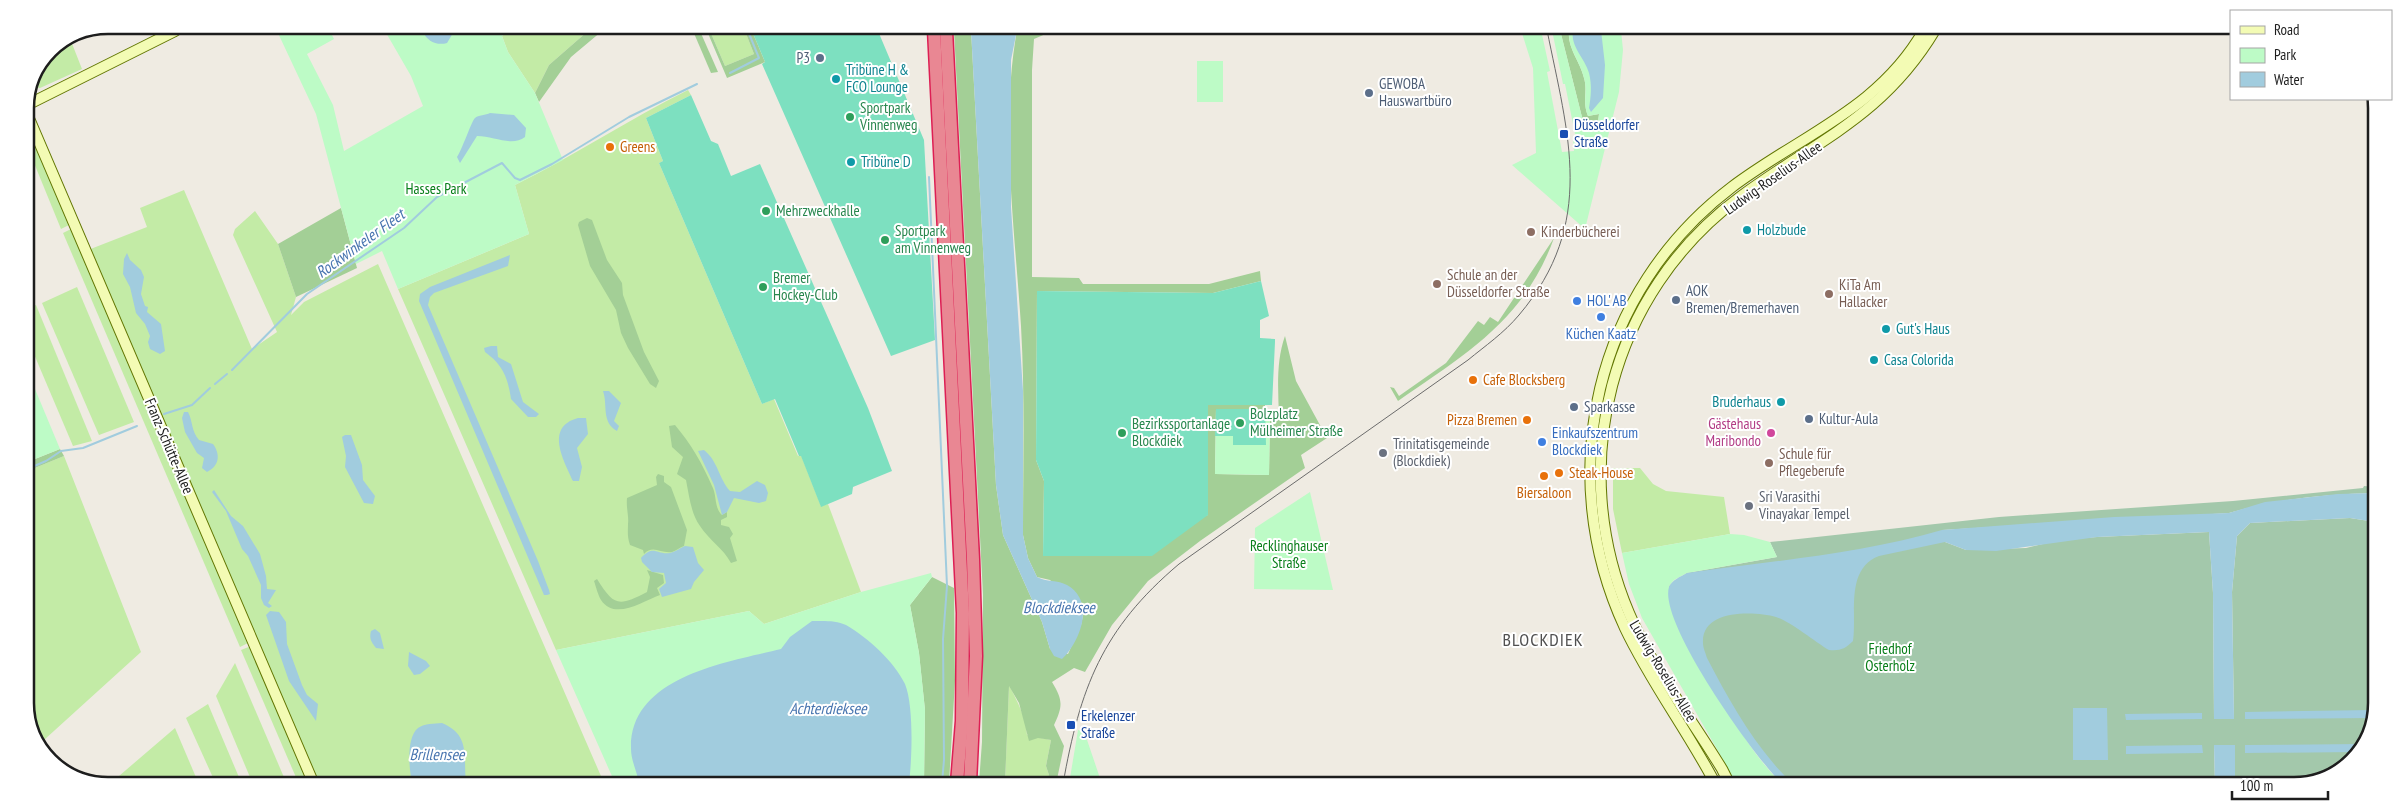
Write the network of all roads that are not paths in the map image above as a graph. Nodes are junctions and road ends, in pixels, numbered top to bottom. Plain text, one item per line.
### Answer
1 (170, 34) edge
2 (934, 34) edge
3 (946, 34) edge
4 (1921, 34) edge
5 (1932, 34) edge
6 (34, 103) edge
7 (34, 129) edge
8 (311, 777) edge
9 (958, 777) edge
10 (970, 777) edge
11 (1711, 777) edge
12 (1726, 777) edge

1 - 6 main road
2 - 9 highway
3 - 10 highway
4 - 11 main road, Ludwig-Roselius-Allee
5 - 12 main road, Ludwig-Roselius-Allee
7 - 8 main road, Franz-Schütte-Allee

